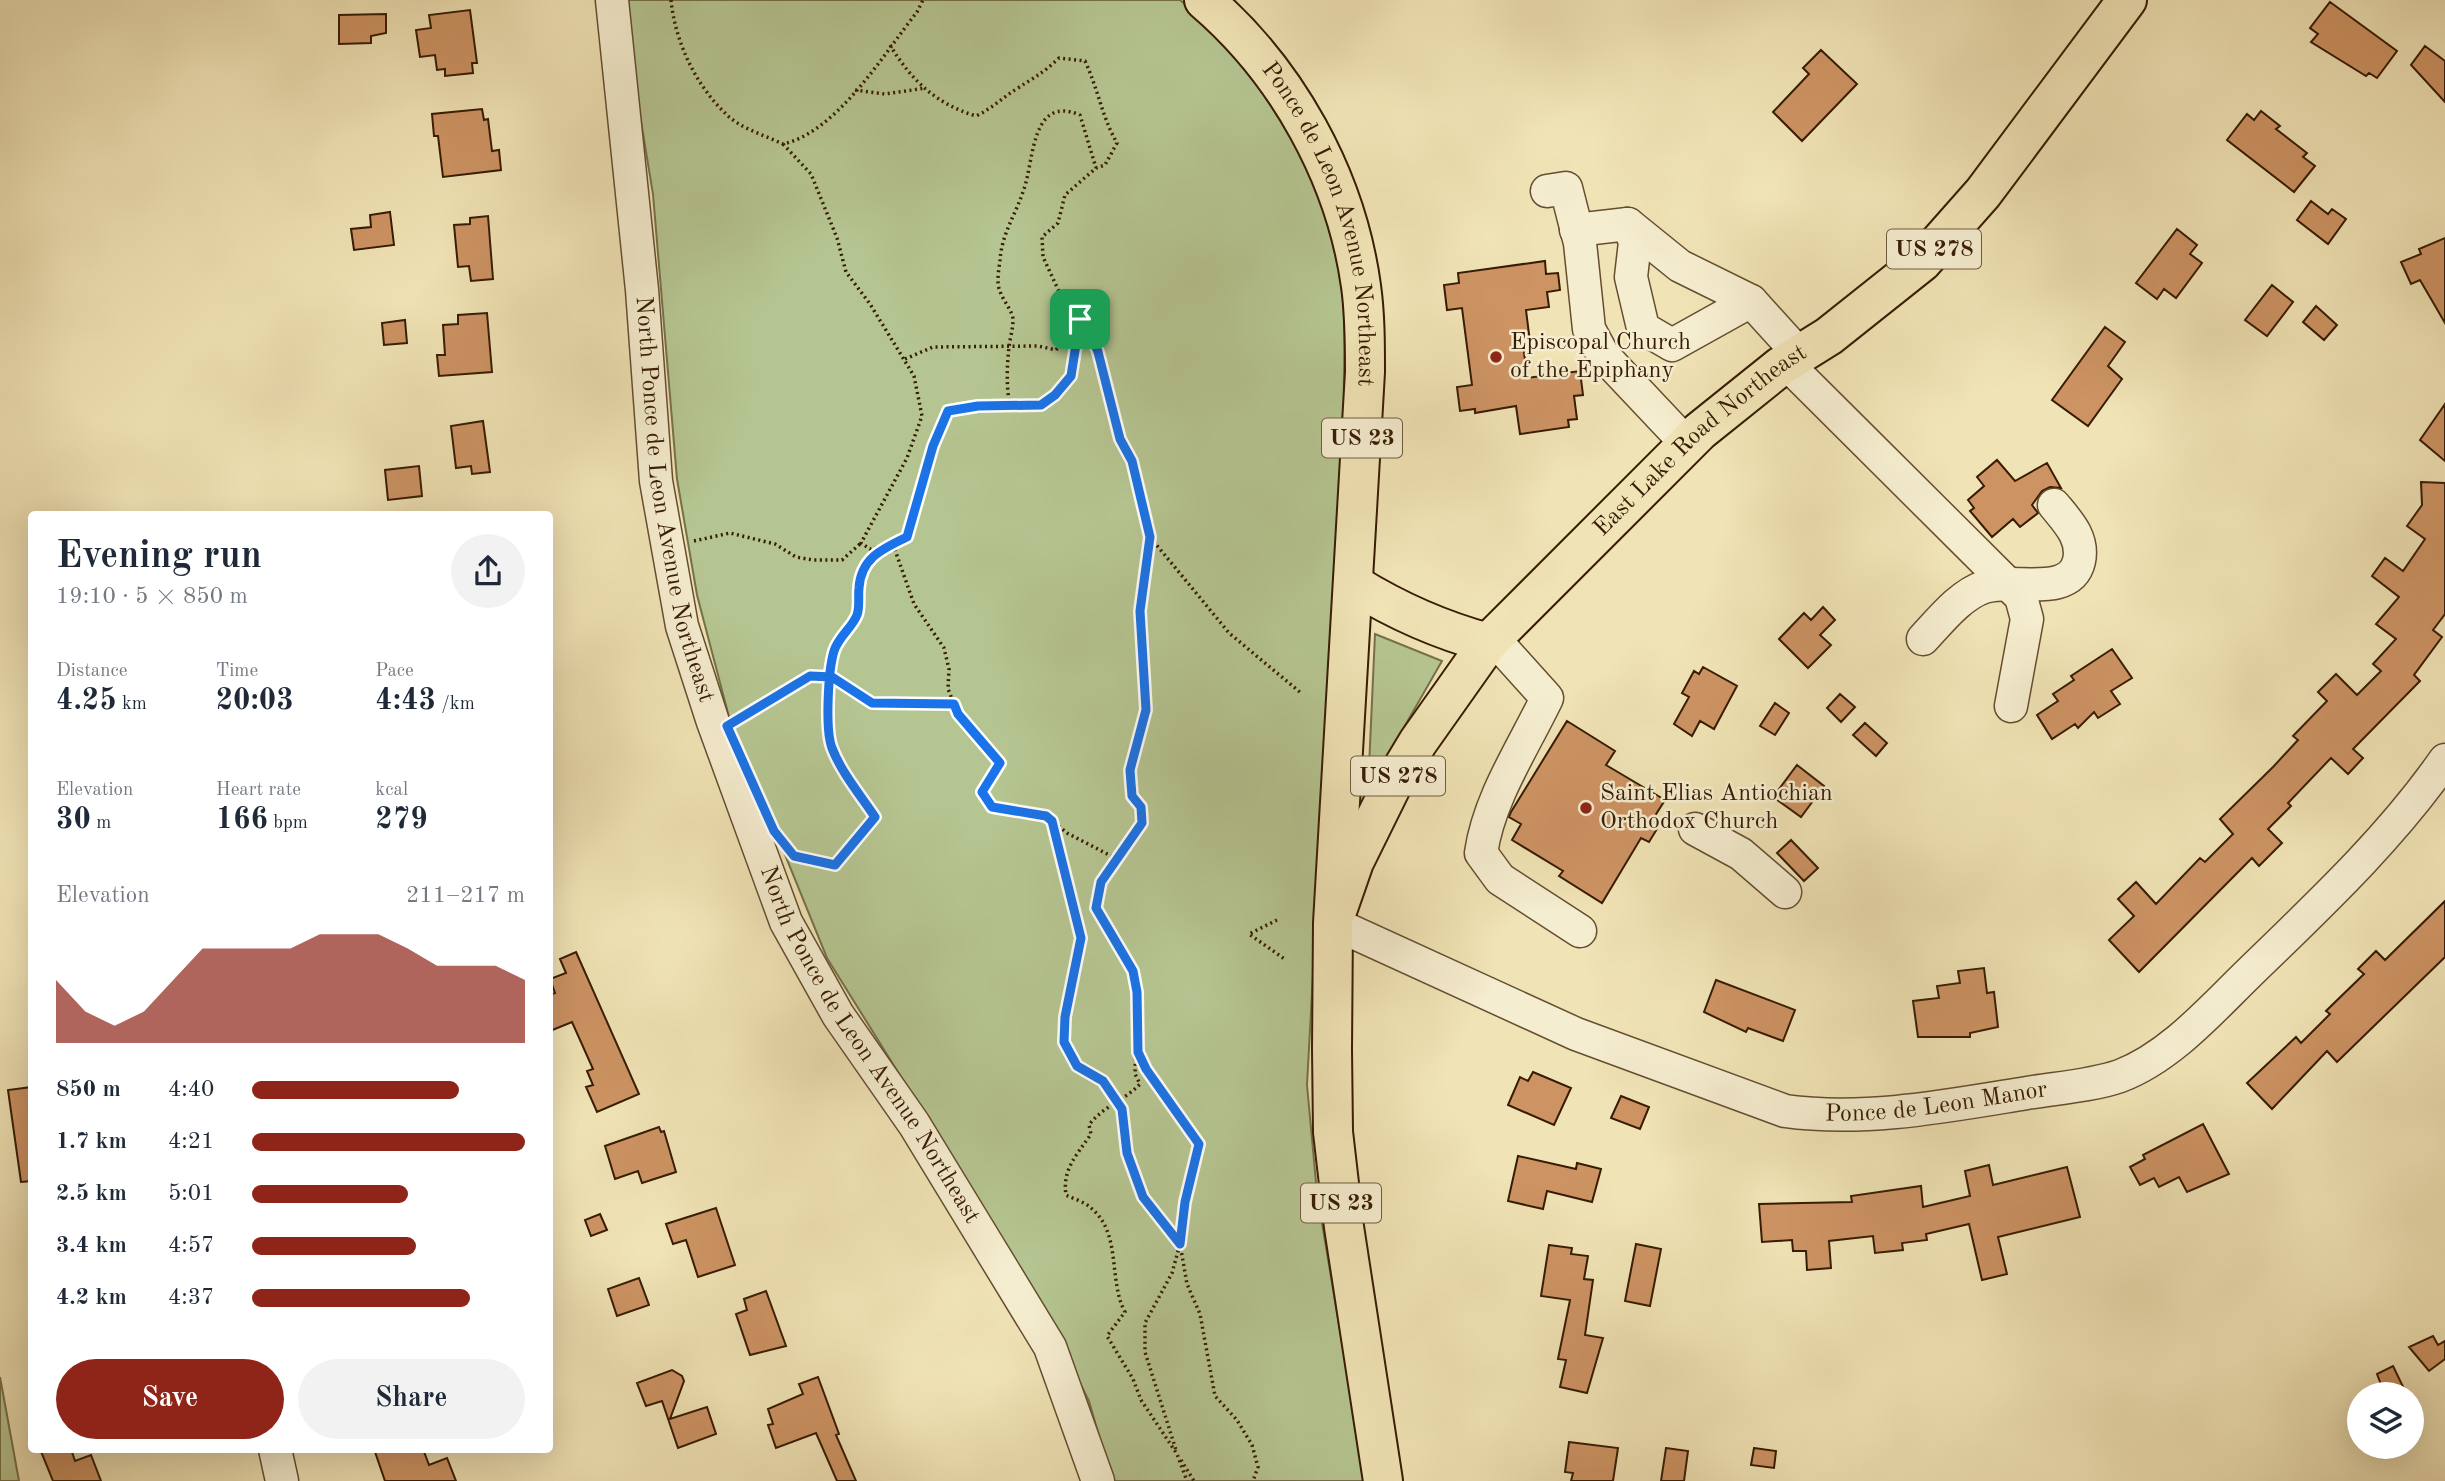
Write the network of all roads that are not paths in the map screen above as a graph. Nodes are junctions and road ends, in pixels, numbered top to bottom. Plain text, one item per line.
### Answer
1 (612, 0) edge
2 (1204, 0) edge
3 (2127, 0) edge
4 (1547, 191) dead end
5 (1628, 224) junction
6 (1576, 230) junction
7 (1751, 301) junction
8 (1793, 359) junction
9 (1687, 444) junction
10 (2054, 505) dead end
11 (2001, 582) junction
12 (1355, 584) junction
13 (1923, 639) dead end
14 (1490, 640) junction
15 (2011, 706) dead end
16 (2445, 760) edge
17 (1695, 829) dead end
18 (1785, 892) dead end
19 (1333, 923) junction
20 (1580, 931) dead end
21 (276, 1453) edge
22 (282, 1481) edge
23 (1098, 1481) edge
24 (1383, 1481) edge

1 - 23 street, North Ponce de Leon Avenue Northeast
2 - 12 main road, Ponce de Leon Avenue Northeast / US 23
3 - 8 main road, East Lake Road Northeast / US 278
4 - 6 street
5 - 6 street
5 - 7 street
5 - 7 street
6 - 9 street
7 - 8 street
8 - 9 main road, East Lake Road Northeast / US 278
8 - 11 street
9 - 14 main road, East Lake Road Northeast / US 278
10 - 11 street
11 - 13 street
11 - 15 street
12 - 14 main road
12 - 19 main road, Ponce de Leon Avenue Northeast / US 23
14 - 19 main road, East Lake Road Northeast / US 278
14 - 20 street
16 - 19 street, Ponce de Leon Manor
17 - 18 street
19 - 24 main road, Ponce de Leon Avenue Northeast / US 23
21 - 22 street

